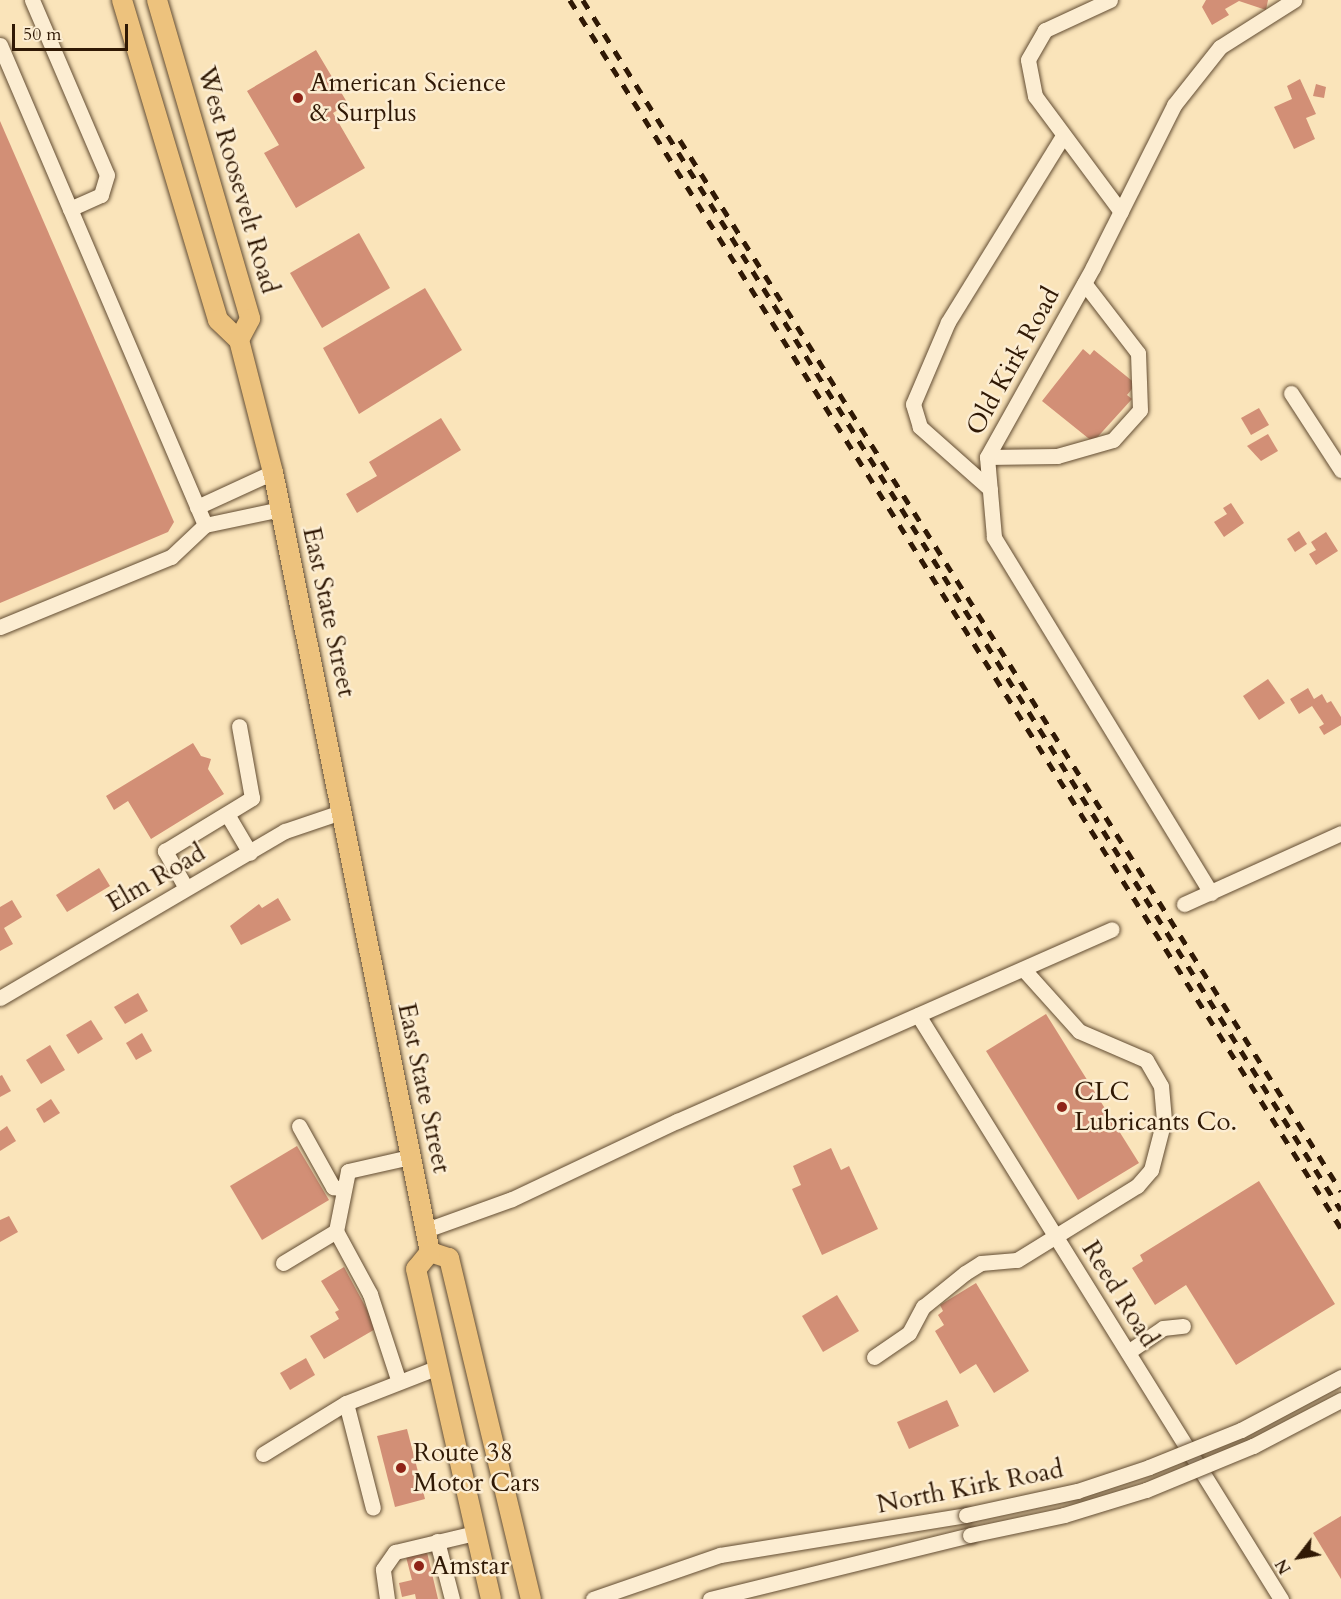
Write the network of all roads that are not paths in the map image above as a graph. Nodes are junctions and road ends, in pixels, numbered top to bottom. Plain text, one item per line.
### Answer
1 (32, 0) edge
2 (122, 0) edge
3 (157, 0) edge
4 (1110, 0) edge
5 (1293, 0) edge
6 (0, 45) edge
7 (1063, 136) junction
8 (70, 208) junction
9 (1121, 212) junction
10 (1084, 283) junction
11 (238, 339) junction
12 (1291, 393) dead end
13 (987, 457) junction
14 (1341, 470) edge
15 (273, 472) junction
16 (990, 489) junction
17 (197, 507) junction
18 (281, 509) junction
19 (205, 525) junction
20 (0, 627) edge
21 (239, 726) dead end
22 (341, 812) junction
23 (227, 814) junction
24 (1341, 833) edge
25 (250, 852) junction
26 (186, 888) junction
27 (1211, 893) junction
28 (1184, 904) dead end
29 (1112, 929) dead end
30 (1024, 970) junction
31 (0, 998) edge
32 (918, 1015) junction
33 (299, 1126) dead end
34 (410, 1157) junction
35 (344, 1189) junction
36 (426, 1230) junction
37 (336, 1232) junction
38 (1055, 1235) junction
39 (430, 1252) junction
40 (283, 1263) dead end
41 (1184, 1326) dead end
42 (1128, 1352) junction
43 (874, 1357) dead end
44 (436, 1368) junction
45 (1341, 1377) edge
46 (398, 1379) junction
47 (1341, 1400) edge
48 (346, 1403) junction
49 (263, 1454) dead end
50 (373, 1508) dead end
51 (475, 1533) junction
52 (437, 1541) junction
53 (387, 1599) edge
54 (452, 1599) edge
55 (491, 1599) edge
56 (531, 1599) edge
57 (593, 1599) edge
58 (710, 1599) edge
59 (1281, 1599) edge

1 - 8 street
2 - 11 main road, East State Street
3 - 11 main road, West Roosevelt Road
4 - 7 street
5 - 9 street, Old Kirk Road
6 - 8 street
7 - 9 street
7 - 16 street
8 - 17 street
9 - 10 street, Old Kirk Road
10 - 13 street, Old Kirk Road
10 - 13 street
11 - 15 main road, East State Street
12 - 14 street
13 - 16 street, Old Kirk Road
15 - 17 street
15 - 18 main road, East State Street
16 - 27 street, Old Kirk Road
17 - 19 street
18 - 19 street
18 - 22 main road, East State Street
19 - 20 street
21 - 23 street
22 - 25 street, Elm Road
22 - 34 main road, East State Street
23 - 25 street
23 - 26 street
24 - 27 street
25 - 26 street, Elm Road
26 - 31 street, Elm Road
27 - 28 street
29 - 30 street
30 - 32 street
30 - 38 street
32 - 36 street
32 - 38 street, Reed Road
33 - 35 street
34 - 35 street
34 - 36 main road, East State Street
35 - 37 street
36 - 39 main road, East State Street
37 - 40 street
37 - 46 street
38 - 42 street, Reed Road
38 - 43 street
39 - 44 main road
39 - 56 main road
41 - 42 street
42 - 59 street, Reed Road
44 - 46 street
44 - 51 main road
45 - 57 street, North Kirk Road, bridge
46 - 48 street
47 - 58 street, North Kirk Road, bridge
48 - 49 street
48 - 50 street
51 - 52 street
51 - 55 main road
52 - 53 street
52 - 54 street

